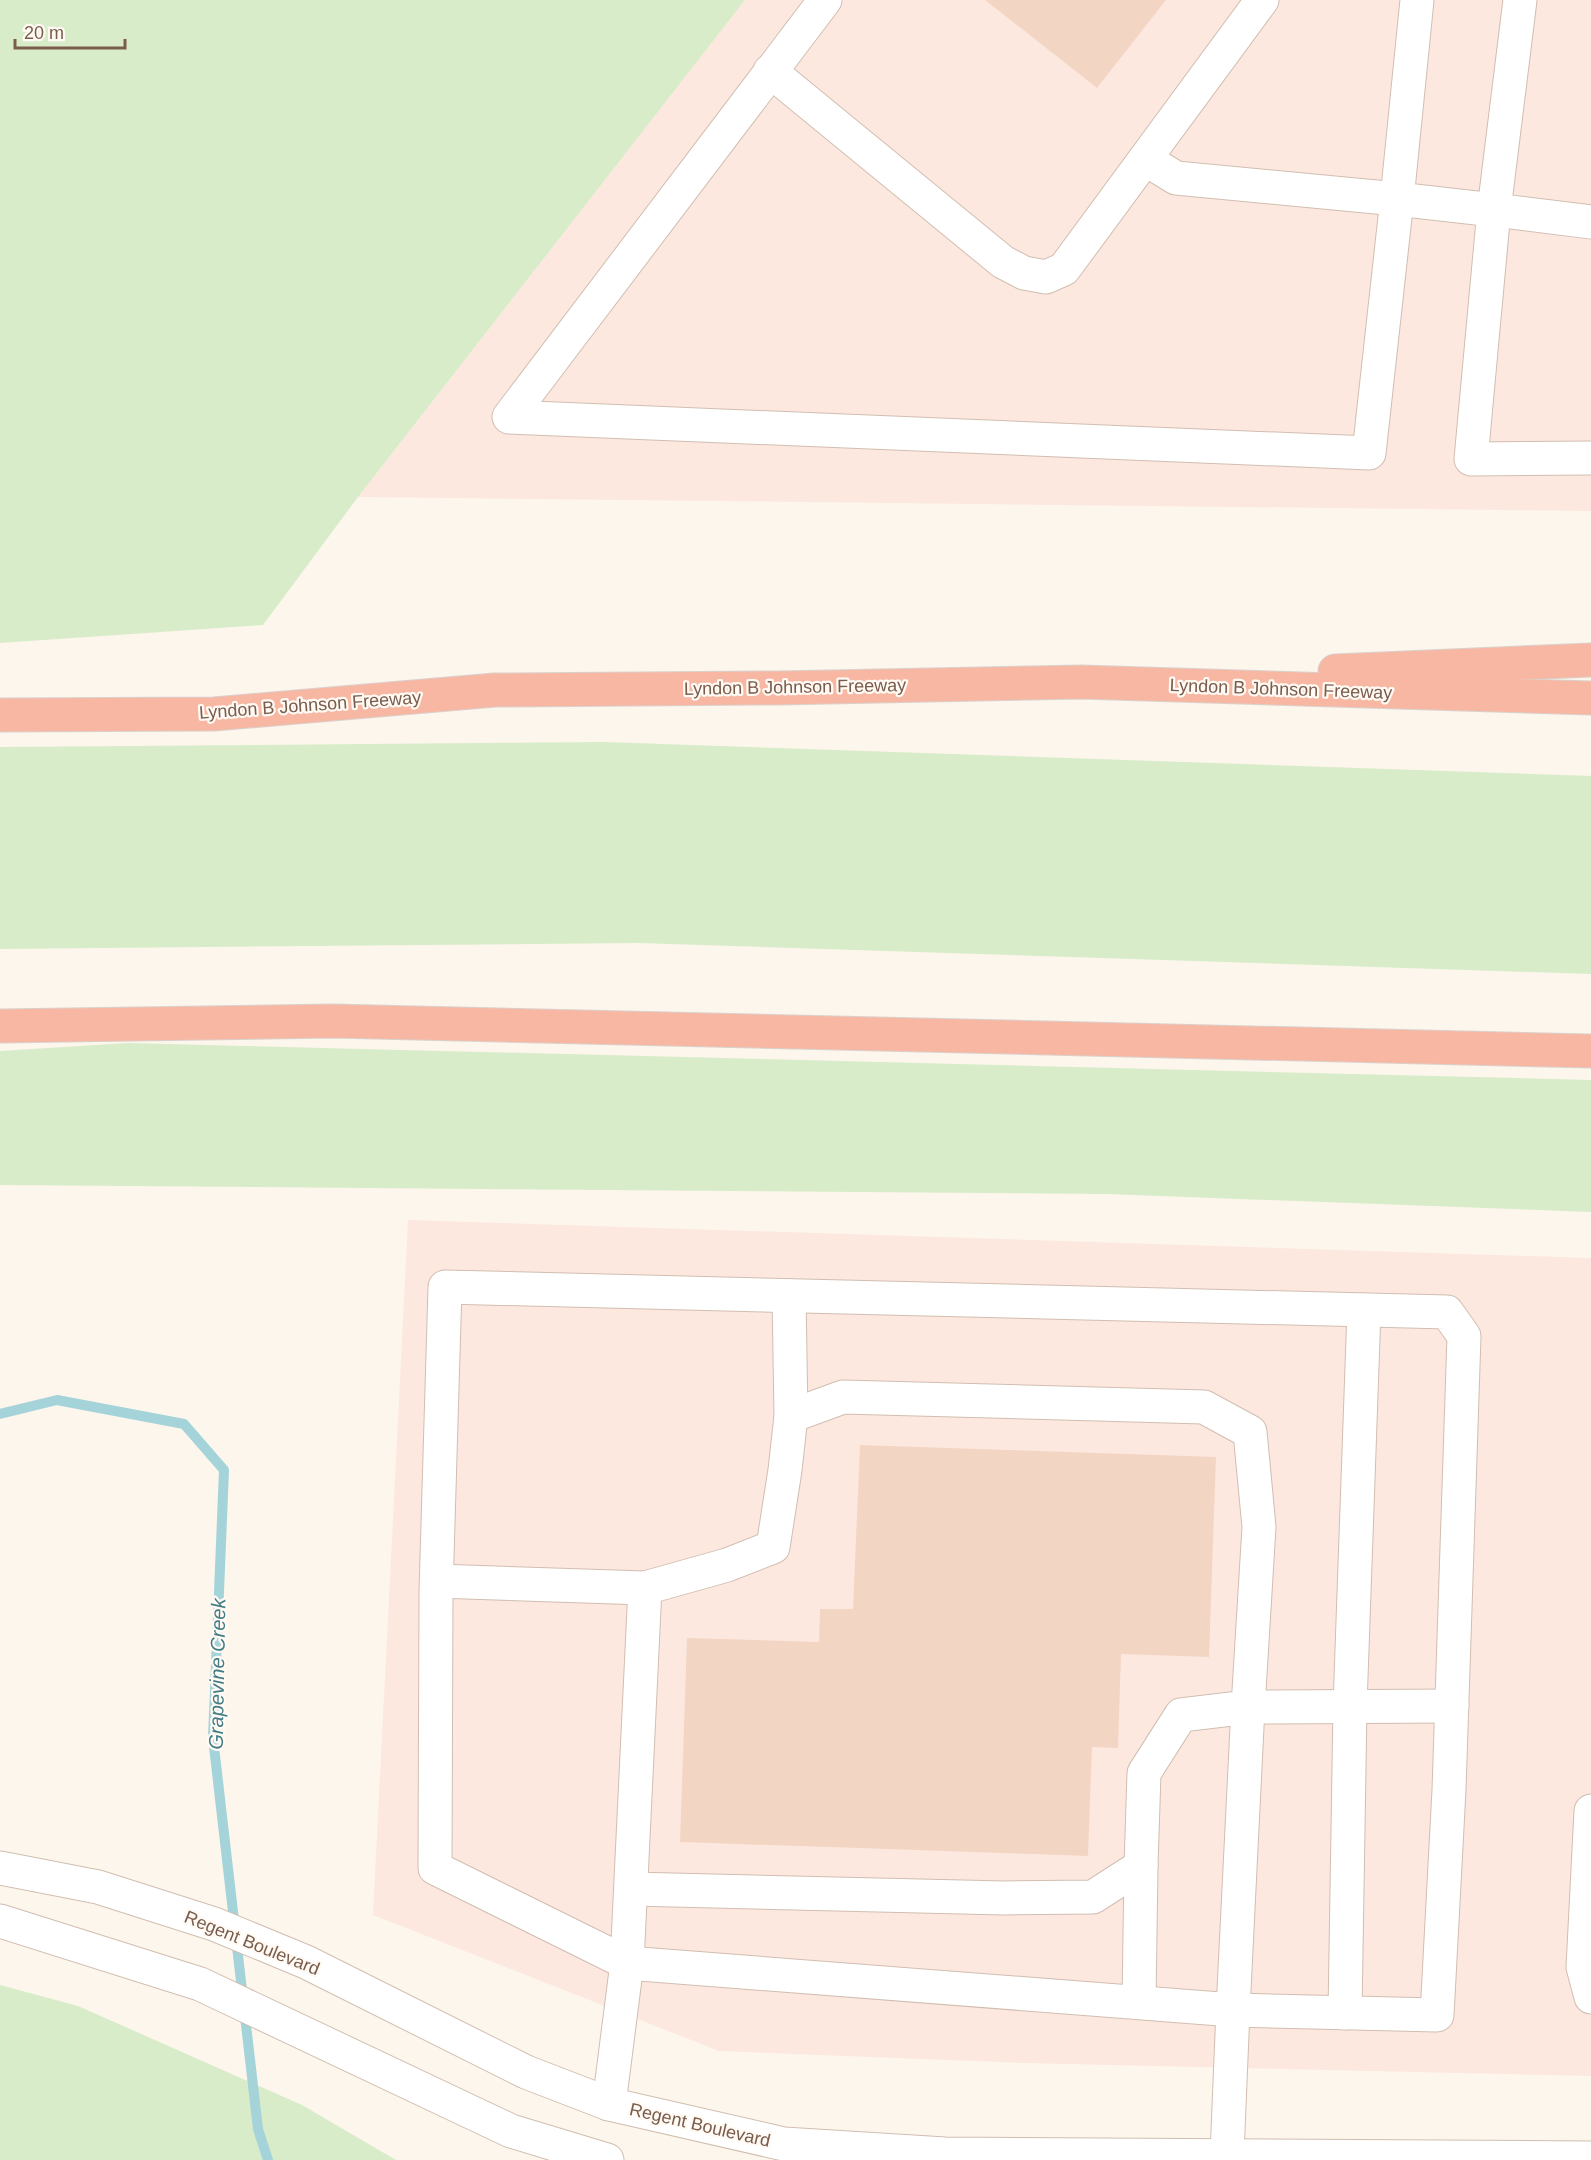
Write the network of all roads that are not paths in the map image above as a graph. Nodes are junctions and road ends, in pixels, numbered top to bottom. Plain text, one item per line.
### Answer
1 (825, 0) edge
2 (1262, 0) edge
3 (1417, 0) edge
4 (1521, 0) edge
5 (770, 71) junction
6 (1145, 159) junction
7 (1396, 199) junction
8 (1494, 210) junction
9 (1591, 222) edge
10 (1591, 458) edge
11 (1591, 660) edge
12 (1082, 682) junction
13 (1591, 698) edge
14 (0, 715) edge
15 (0, 1026) edge
16 (1591, 1051) edge
17 (789, 1296) junction
18 (1364, 1310) junction
19 (791, 1416) junction
20 (437, 1581) junction
21 (645, 1588) junction
22 (1452, 1706) junction
23 (1248, 1707) junction
24 (1350, 1707) junction
25 (1591, 1811) edge
26 (1141, 1866) junction
27 (0, 1868) edge
28 (632, 1888) junction
29 (0, 1921) edge
30 (627, 1962) junction
31 (1591, 1997) edge
32 (1139, 2002) junction
33 (1233, 2010) junction
34 (1345, 2013) junction
35 (609, 2104) junction
36 (1227, 2155) junction
37 (1591, 2158) edge
38 (596, 2159) edge

1 - 5 street
2 - 6 street
3 - 7 street
4 - 8 street
5 - 6 street
5 - 7 street
6 - 7 street
7 - 8 street
8 - 9 street
8 - 10 street
11 - 12 highway
12 - 13 highway, Lyndon B Johnson Freeway
12 - 14 highway, Lyndon B Johnson Freeway
15 - 16 highway
17 - 18 street
17 - 19 street
17 - 20 street
18 - 22 street
18 - 24 street
19 - 21 street
19 - 23 street
20 - 21 street
20 - 30 street
21 - 28 street
22 - 24 street
22 - 34 street
23 - 24 street
23 - 26 street
23 - 33 street
24 - 34 street
25 - 31 street
26 - 28 street
26 - 32 street
27 - 35 street, Regent Boulevard
28 - 30 street
29 - 38 street
30 - 32 street
30 - 35 street
32 - 33 street
33 - 34 street
33 - 36 street
35 - 36 street, Regent Boulevard
36 - 37 street, Regent Boulevard

